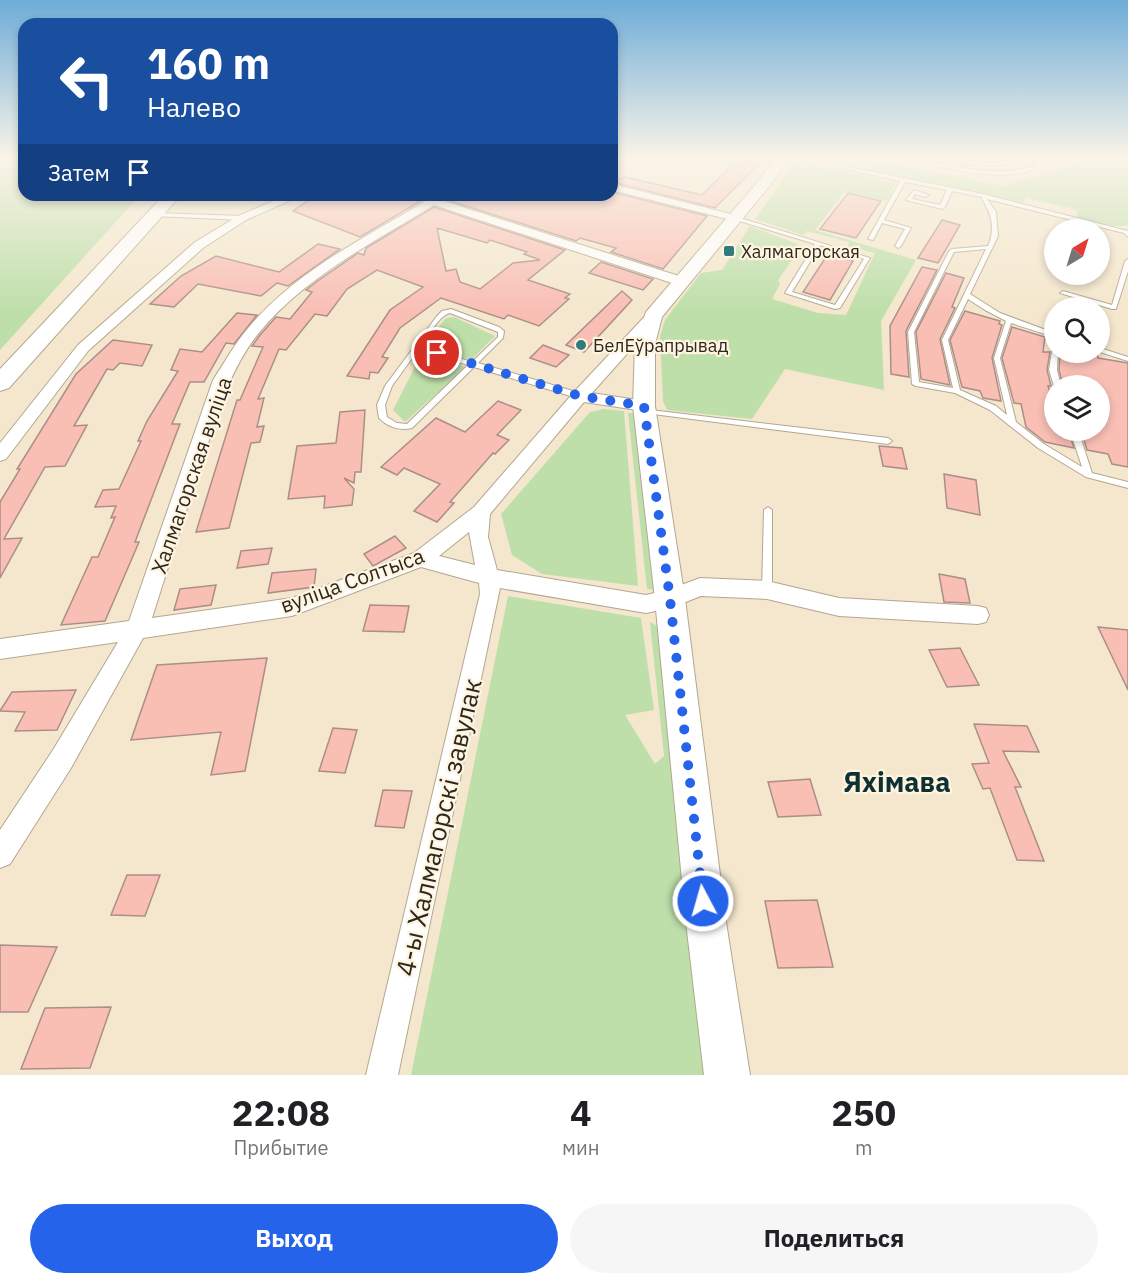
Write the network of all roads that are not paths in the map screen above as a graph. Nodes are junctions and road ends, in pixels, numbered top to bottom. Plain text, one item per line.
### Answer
1 (160, 209) edge
2 (263, 209) edge
3 (418, 209) edge
4 (456, 209) edge
5 (700, 209) edge
6 (742, 209) edge
7 (887, 209) edge
8 (991, 209) edge
9 (1034, 209) edge
10 (154, 215) junction
11 (242, 218) junction
12 (735, 218) junction
13 (881, 221) junction
14 (1127, 233) edge
15 (871, 239) dead end
16 (818, 245) junction
17 (898, 246) dead end
18 (990, 247) junction
19 (1128, 261) edge
20 (680, 281) junction
21 (1120, 288) junction
22 (1128, 290) edge
23 (1063, 293) dead end
24 (967, 295) junction
25 (653, 316) junction
26 (1009, 320) junction
27 (1044, 332) edge
28 (418, 348) junction
29 (1110, 353) edge
30 (1128, 359) edge
31 (476, 364) junction
32 (0, 383) edge
33 (957, 391) junction
34 (580, 396) junction
35 (644, 409) junction
36 (1013, 425) junction
37 (888, 441) dead end
38 (1078, 441) edge
39 (0, 455) edge
40 (1089, 475) junction
41 (1128, 485) edge
42 (768, 510) dead end
43 (481, 513) junction
44 (421, 559) junction
45 (491, 578) junction
46 (767, 590) junction
47 (670, 599) junction
48 (978, 615) dead end
49 (137, 629) junction
50 (0, 649) edge
51 (0, 854) edge
52 (382, 1075) edge
53 (727, 1075) edge

1 - 10 main road
2 - 11 street
3 - 49 street, Халмагорская вуліца
4 - 20 street
5 - 12 street
6 - 12 main road, вуліца Солтыса
7 - 13 lane
8 - 18 lane
9 - 14 lane
10 - 11 lane
10 - 32 main road
11 - 39 street
12 - 16 lane
12 - 20 main road, вуліца Солтыса
13 - 15 lane
13 - 17 lane
16 - 16 lane
18 - 24 lane
18 - 33 lane
19 - 21 lane
20 - 25 main road, вуліца Солтыса
21 - 22 lane
21 - 23 lane
24 - 26 lane
24 - 33 lane
25 - 34 street, вуліца Солтыса
25 - 35 main road
26 - 27 lane
26 - 36 lane
28 - 31 lane
28 - 31 lane
28 - 31 lane
29 - 30 lane
31 - 34 lane
33 - 36 lane
34 - 35 street
34 - 43 street, вуліца Солтыса
35 - 37 lane
35 - 47 main road
36 - 40 lane
38 - 40 lane
40 - 41 lane
42 - 46 lane
43 - 44 street, вуліца Солтыса
43 - 45 street
44 - 45 street
44 - 49 street, вуліца Солтыса
45 - 47 street
45 - 52 street, 4-ы Халмагорскі завулак
46 - 47 street
46 - 48 street
47 - 53 main road
49 - 50 street, вуліца Солтыса
49 - 51 street, Халмагорская вуліца

